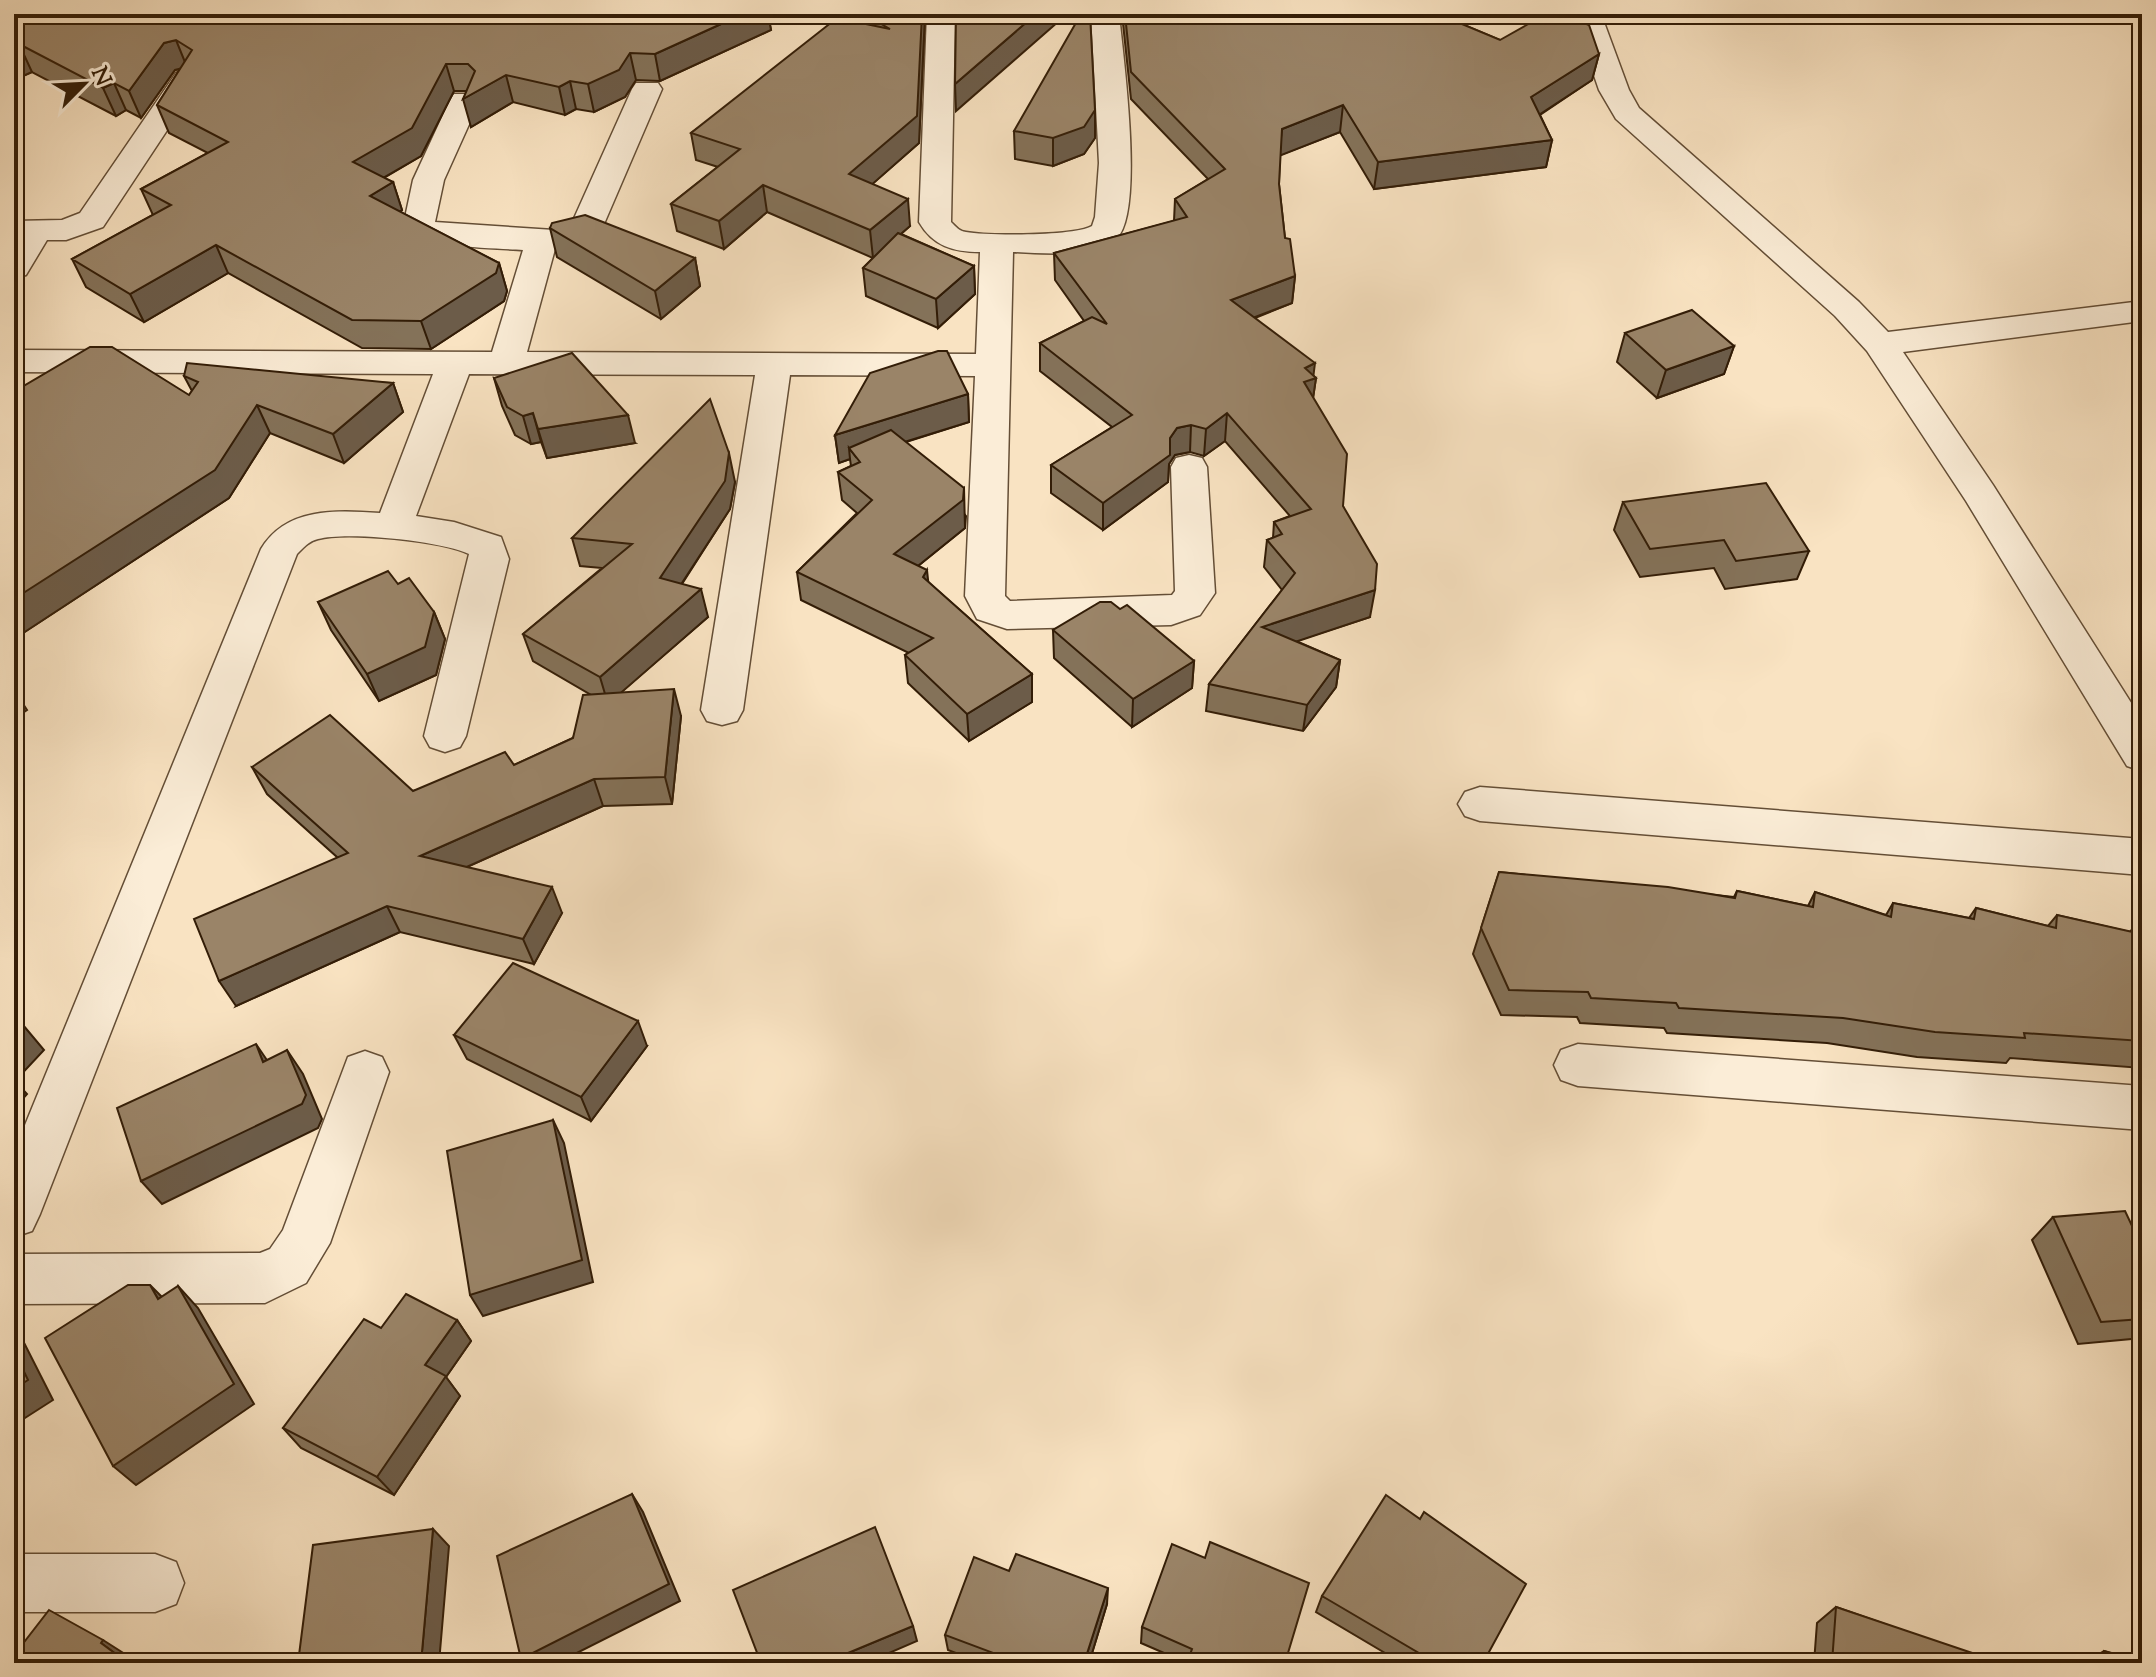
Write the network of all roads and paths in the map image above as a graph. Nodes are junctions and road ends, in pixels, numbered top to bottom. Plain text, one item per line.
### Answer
1 (941, 14) edge
2 (1105, 14) edge
3 (1587, 14) edge
4 (186, 79) edge
5 (647, 89) dead end
6 (465, 100) edge
7 (24, 232) edge
8 (542, 239) junction
9 (997, 242) junction
10 (14, 268) edge
11 (2142, 311) edge
12 (1880, 344) junction
13 (14, 361) edge
14 (455, 363) junction
15 (506, 363) junction
16 (774, 364) junction
17 (991, 365) junction
18 (1189, 467) dead end
19 (393, 528) junction
20 (722, 710) dead end
21 (445, 736) dead end
22 (2142, 755) edge
23 (1480, 804) dead end
24 (2142, 857) edge
25 (1578, 1065) dead end
26 (365, 1072) dead end
27 (2142, 1108) edge
28 (14, 1214) edge
29 (14, 1279) edge
30 (14, 1583) edge
31 (155, 1583) dead end

1 - 9 street
2 - 9 street
3 - 12 street
4 - 7 street
5 - 8 street
6 - 8 street
7 - 10 street
8 - 15 street
9 - 17 street
11 - 12 street
12 - 22 street
13 - 14 street
14 - 15 street
14 - 19 street
15 - 16 street
16 - 17 street
16 - 20 street
17 - 18 street
19 - 21 street
19 - 28 street
23 - 24 street
25 - 27 street
26 - 29 street
30 - 31 street

